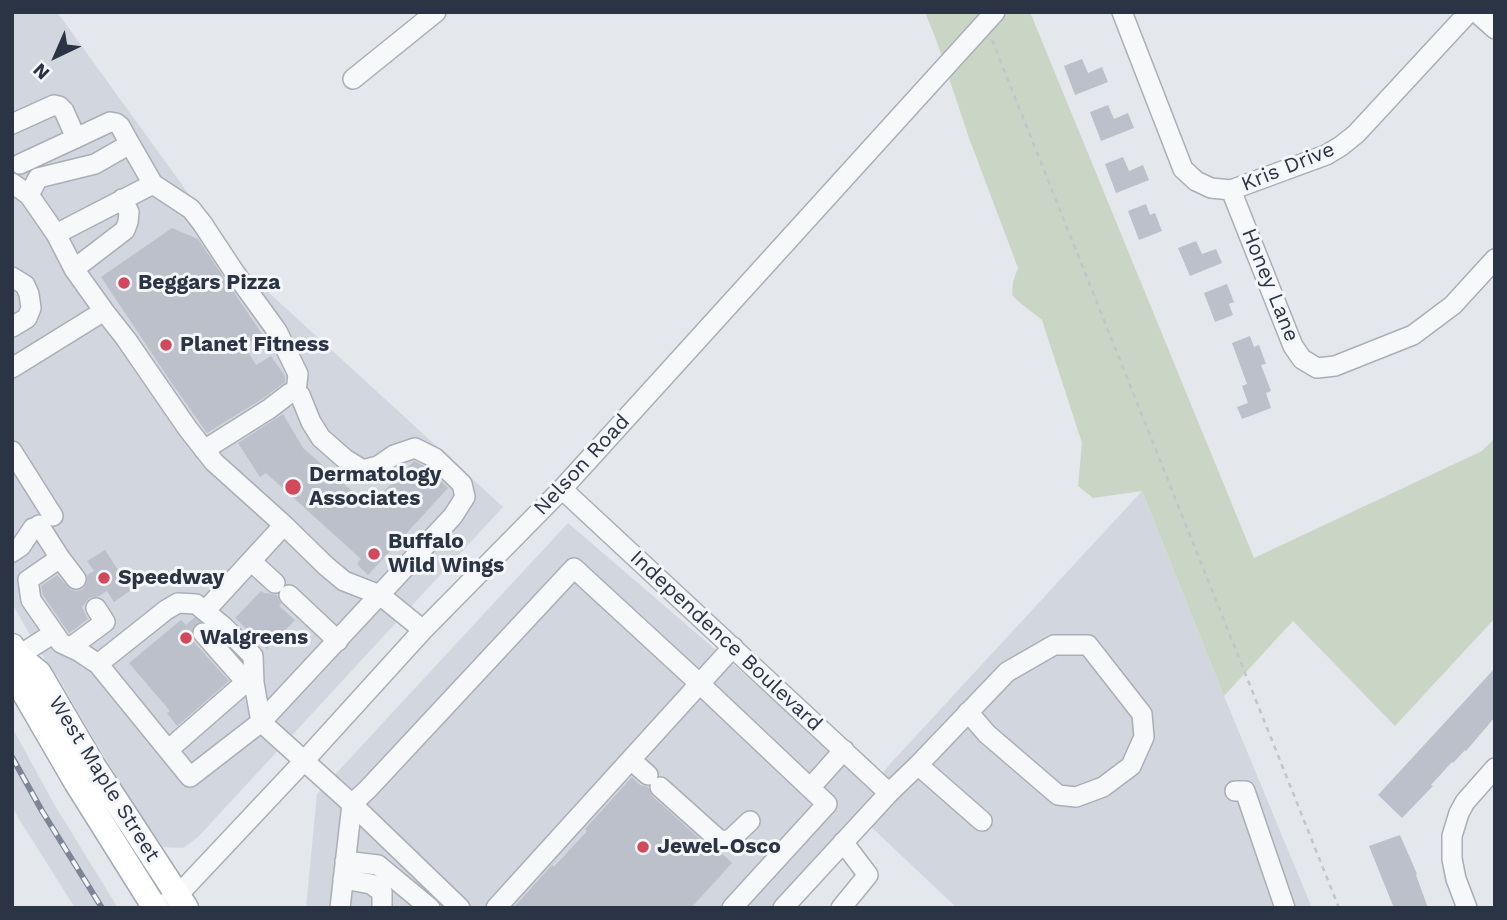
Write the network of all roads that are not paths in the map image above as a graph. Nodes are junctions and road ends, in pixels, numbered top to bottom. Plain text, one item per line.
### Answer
1 (995, 12) edge
2 (1122, 12) edge
3 (1469, 12) edge
4 (1476, 12) edge
5 (423, 16) edge
6 (1495, 29) edge
7 (354, 79) dead end
8 (12, 124) edge
9 (76, 138) junction
10 (130, 144) junction
11 (16, 160) edge
12 (12, 183) edge
13 (153, 184) junction
14 (34, 187) junction
15 (1231, 190) junction
16 (122, 199) junction
17 (56, 234) junction
18 (1495, 260) edge
19 (74, 269) junction
20 (12, 277) edge
21 (104, 312) junction
22 (12, 327) edge
23 (12, 368) edge
24 (296, 392) junction
25 (204, 450) junction
26 (12, 451) edge
27 (20, 483) edge
28 (562, 489) junction
29 (284, 526) junction
30 (12, 531) edge
31 (12, 552) edge
32 (60, 558) junction
33 (251, 561) junction
34 (76, 579) dead end
35 (380, 595) junction
36 (96, 608) dead end
37 (207, 626) junction
38 (423, 630) junction
39 (54, 633) junction
40 (338, 640) junction
41 (733, 647) junction
42 (71, 648) junction
43 (15, 651) edge
44 (99, 664) junction
45 (250, 682) junction
46 (700, 684) junction
47 (968, 712) junction
48 (261, 722) junction
49 (168, 750) junction
50 (844, 750) junction
51 (631, 760) junction
52 (304, 761) junction
53 (918, 765) junction
54 (1495, 768) edge
55 (810, 788) junction
56 (1235, 791) dead end
57 (889, 793) junction
58 (352, 804) junction
59 (750, 821) dead end
60 (982, 821) dead end
61 (843, 842) junction
62 (344, 870) junction
63 (169, 905) edge
64 (340, 908) edge
65 (382, 908) edge
66 (430, 908) edge
67 (460, 908) edge
68 (496, 908) edge
69 (732, 908) edge
70 (783, 908) edge
71 (841, 908) edge
72 (1285, 908) edge
73 (1467, 908) edge

1 - 28 street, Nelson Road
2 - 15 street, Kris Drive
3 - 15 street, Kris Drive
4 - 6 street
5 - 7 street
8 - 9 street
9 - 10 street
9 - 11 street
10 - 13 street
10 - 14 street
11 - 14 street
12 - 14 street
13 - 16 street
13 - 24 street
14 - 17 street
15 - 18 street, Honey Lane
16 - 17 street
16 - 19 street
17 - 19 street
19 - 21 street
20 - 22 street
21 - 23 street
21 - 25 street
24 - 25 street
24 - 35 street
25 - 29 street
26 - 27 street
27 - 32 street
28 - 38 street, Nelson Road
28 - 41 street, Independence Boulevard
29 - 33 street
29 - 35 street
30 - 31 street
32 - 34 street
32 - 39 street
33 - 37 street
33 - 40 street
35 - 38 street
35 - 40 street
36 - 42 street
37 - 44 street
37 - 45 street
38 - 52 street, Nelson Road
39 - 42 street
39 - 43 street
40 - 48 street
41 - 46 street
41 - 50 street, Independence Boulevard
42 - 44 street
43 - 63 main road, West Maple Street
44 - 49 street
45 - 48 street
45 - 49 street
46 - 51 street
46 - 55 street
46 - 58 street
47 - 47 street
47 - 53 street
48 - 49 street
48 - 52 street
50 - 55 street
50 - 57 street, Independence Boulevard
51 - 59 street
51 - 68 street
52 - 58 street
52 - 63 street, Nelson Road
53 - 57 street
53 - 60 street
54 - 73 street
55 - 69 street
56 - 72 street
57 - 61 street
58 - 62 street
58 - 67 street
61 - 70 street
61 - 71 street
62 - 64 street
62 - 65 street
62 - 66 street

